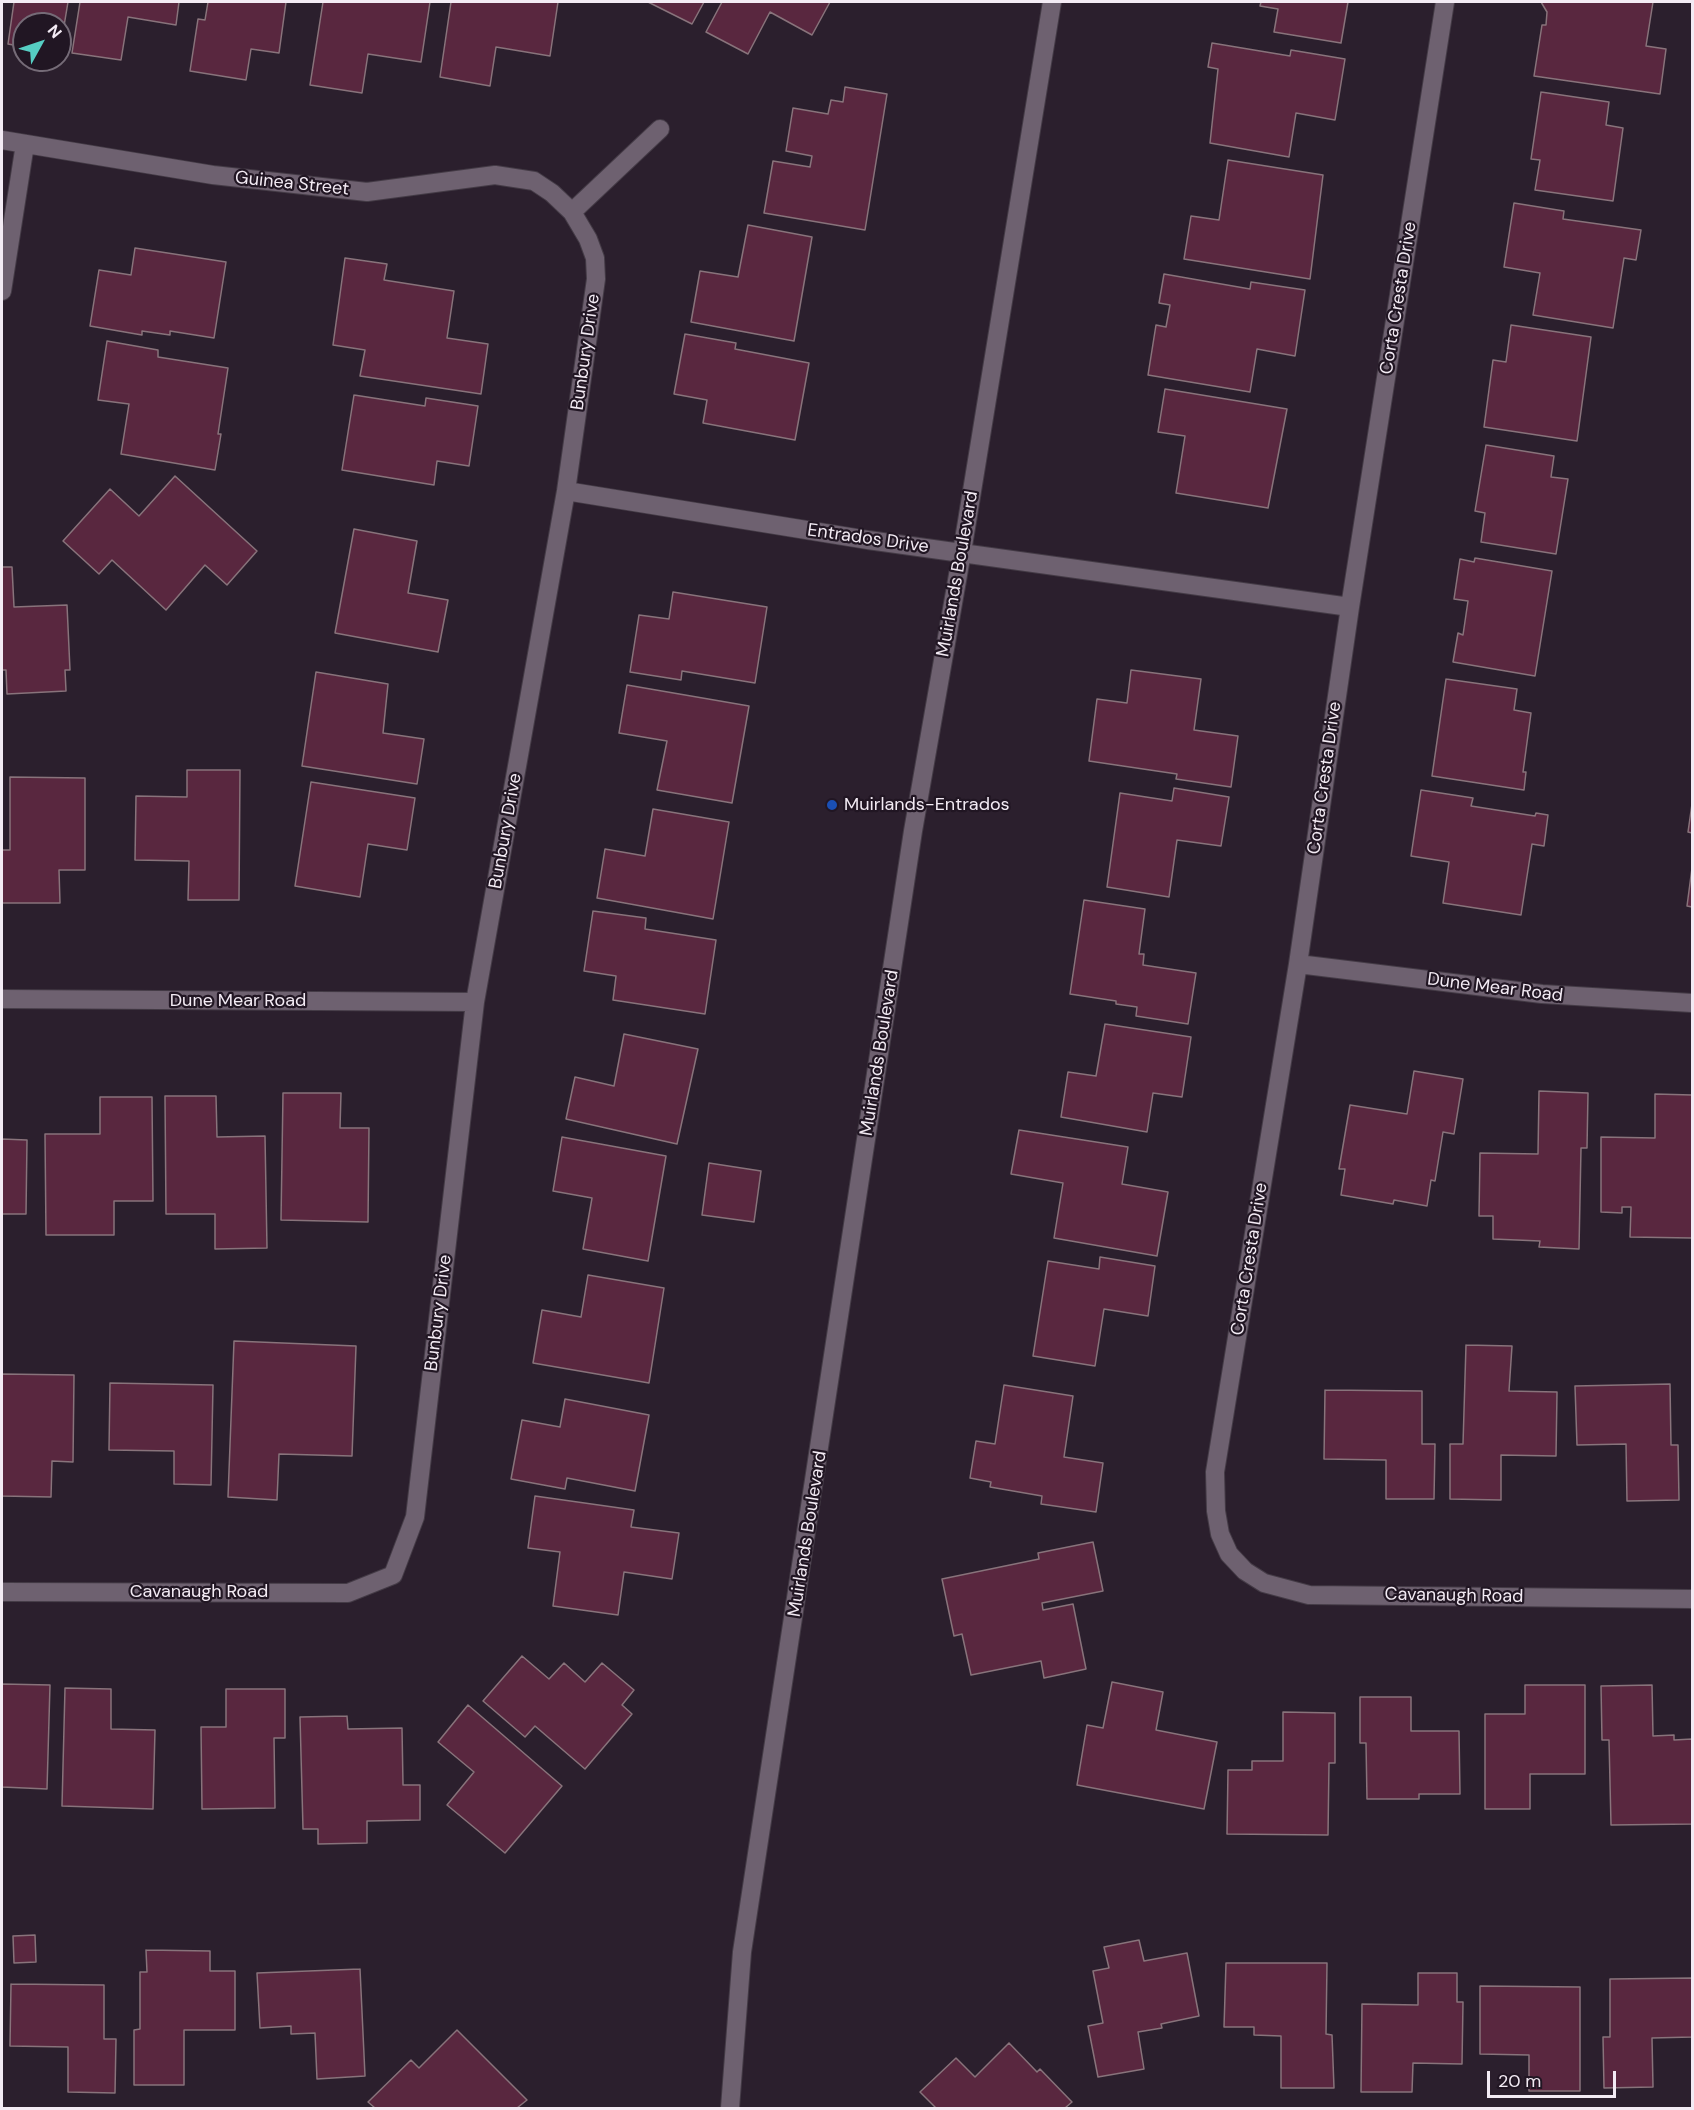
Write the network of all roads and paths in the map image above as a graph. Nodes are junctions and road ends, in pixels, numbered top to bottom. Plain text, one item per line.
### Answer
1 (1052, 2) edge
2 (1445, 2) edge
3 (660, 129) dead end
4 (2, 140) edge
5 (25, 144) junction
6 (572, 212) junction
7 (2, 291) edge
8 (566, 491) junction
9 (962, 552) junction
10 (1350, 607) junction
11 (1298, 964) junction
12 (2, 999) edge
13 (476, 1002) junction
14 (1692, 1003) edge
15 (1229, 1554) joint
16 (393, 1575) joint
17 (2, 1592) edge
18 (1692, 1599) edge
19 (730, 2109) edge

1 - 9 street, Muirlands Boulevard
2 - 10 street, Corta Cresta Drive
3 - 6 street
4 - 5 street, Guinea Street
5 - 6 street, Guinea Street
5 - 7 street
6 - 8 street, Bunbury Drive
8 - 9 street, Entrados Drive
8 - 13 street, Bunbury Drive
9 - 10 street, Entrados Drive
9 - 19 street, Muirlands Boulevard
10 - 11 street, Corta Cresta Drive
11 - 14 street, Dune Mear Road
11 - 15 street, Corta Cresta Drive
12 - 13 street, Dune Mear Road
13 - 16 street, Bunbury Drive
15 - 18 street, Cavanaugh Road
16 - 17 street, Cavanaugh Road

